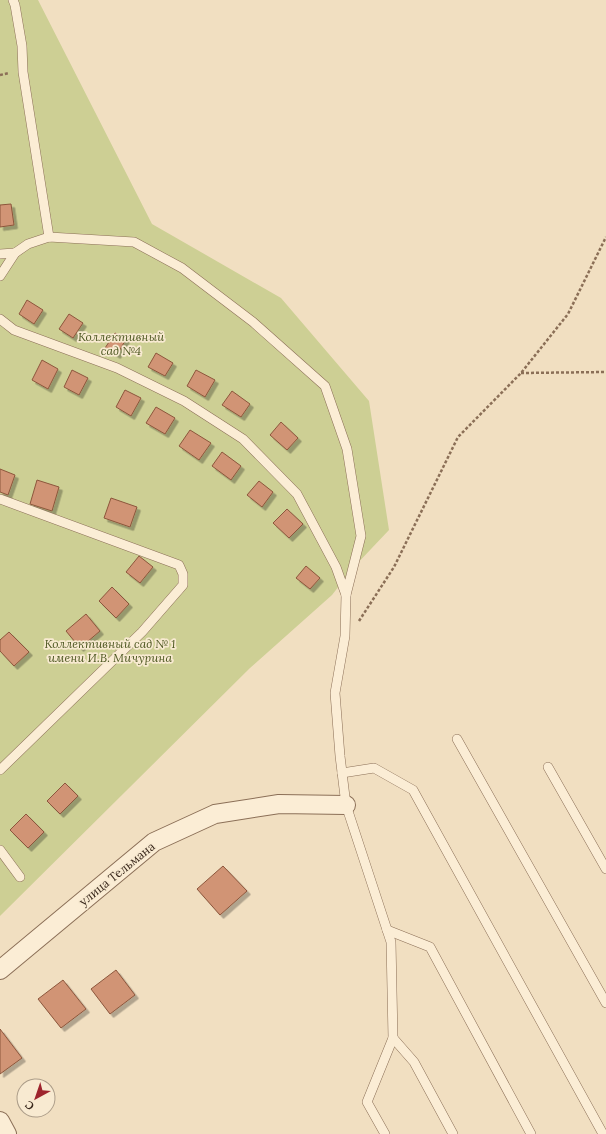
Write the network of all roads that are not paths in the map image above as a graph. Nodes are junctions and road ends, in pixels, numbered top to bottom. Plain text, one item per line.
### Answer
1 (13, 0) edge
2 (49, 237) junction
3 (16, 253) junction
4 (0, 254) edge
5 (0, 276) edge
6 (0, 318) edge
7 (0, 499) edge
8 (346, 595) junction
9 (456, 740) dead end
10 (548, 767) dead end
11 (0, 770) edge
12 (342, 773) junction
13 (346, 805) junction
14 (0, 850) edge
15 (606, 869) edge
16 (20, 877) dead end
17 (387, 930) junction
18 (0, 970) edge
19 (606, 1003) edge
20 (392, 1038) junction
21 (0, 1121) edge
22 (7, 1134) edge
23 (385, 1134) edge
24 (452, 1134) edge
25 (531, 1134) edge
26 (604, 1134) edge

1 - 2 lane
2 - 3 lane
2 - 8 lane
3 - 4 lane
3 - 5 lane
6 - 8 lane
7 - 11 lane
8 - 12 lane
9 - 19 lane
10 - 15 lane
12 - 13 lane
12 - 26 lane
13 - 17 lane
13 - 18 street, улица Тельмана
14 - 16 lane
17 - 20 lane
17 - 25 lane
20 - 23 lane
20 - 24 lane
21 - 22 street

